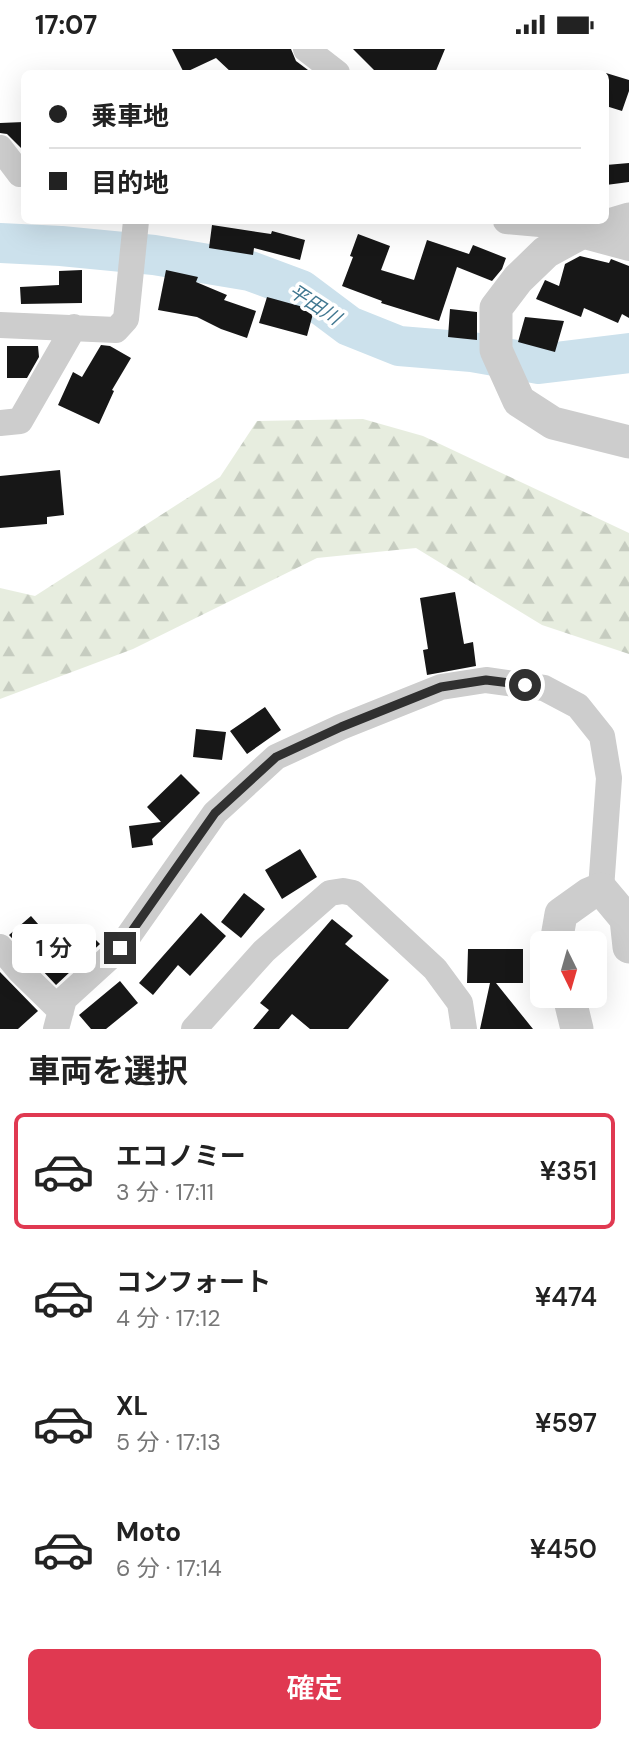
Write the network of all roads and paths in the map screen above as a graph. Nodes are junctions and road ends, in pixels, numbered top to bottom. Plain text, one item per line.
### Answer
1 (306, 49) edge
2 (333, 70) edge
3 (0, 148) edge
4 (15, 175) edge
5 (629, 219) edge
6 (136, 224) edge
7 (540, 224) edge
8 (579, 234) junction
9 (629, 248) edge
10 (0, 325) edge
11 (74, 327) junction
12 (0, 423) edge
13 (629, 442) edge
14 (601, 889) junction
15 (558, 931) edge
16 (0, 947) edge
17 (629, 947) edge
18 (572, 1008) edge
19 (58, 1020) edge
20 (194, 1029) edge
21 (464, 1029) edge
22 (577, 1029) edge

1 - 2 street
3 - 4 street
5 - 8 street
6 - 11 street
7 - 8 street
8 - 9 street
8 - 13 street
10 - 11 street
11 - 12 street
14 - 15 street
14 - 17 street
14 - 19 street
16 - 19 street
18 - 22 street
20 - 21 street

